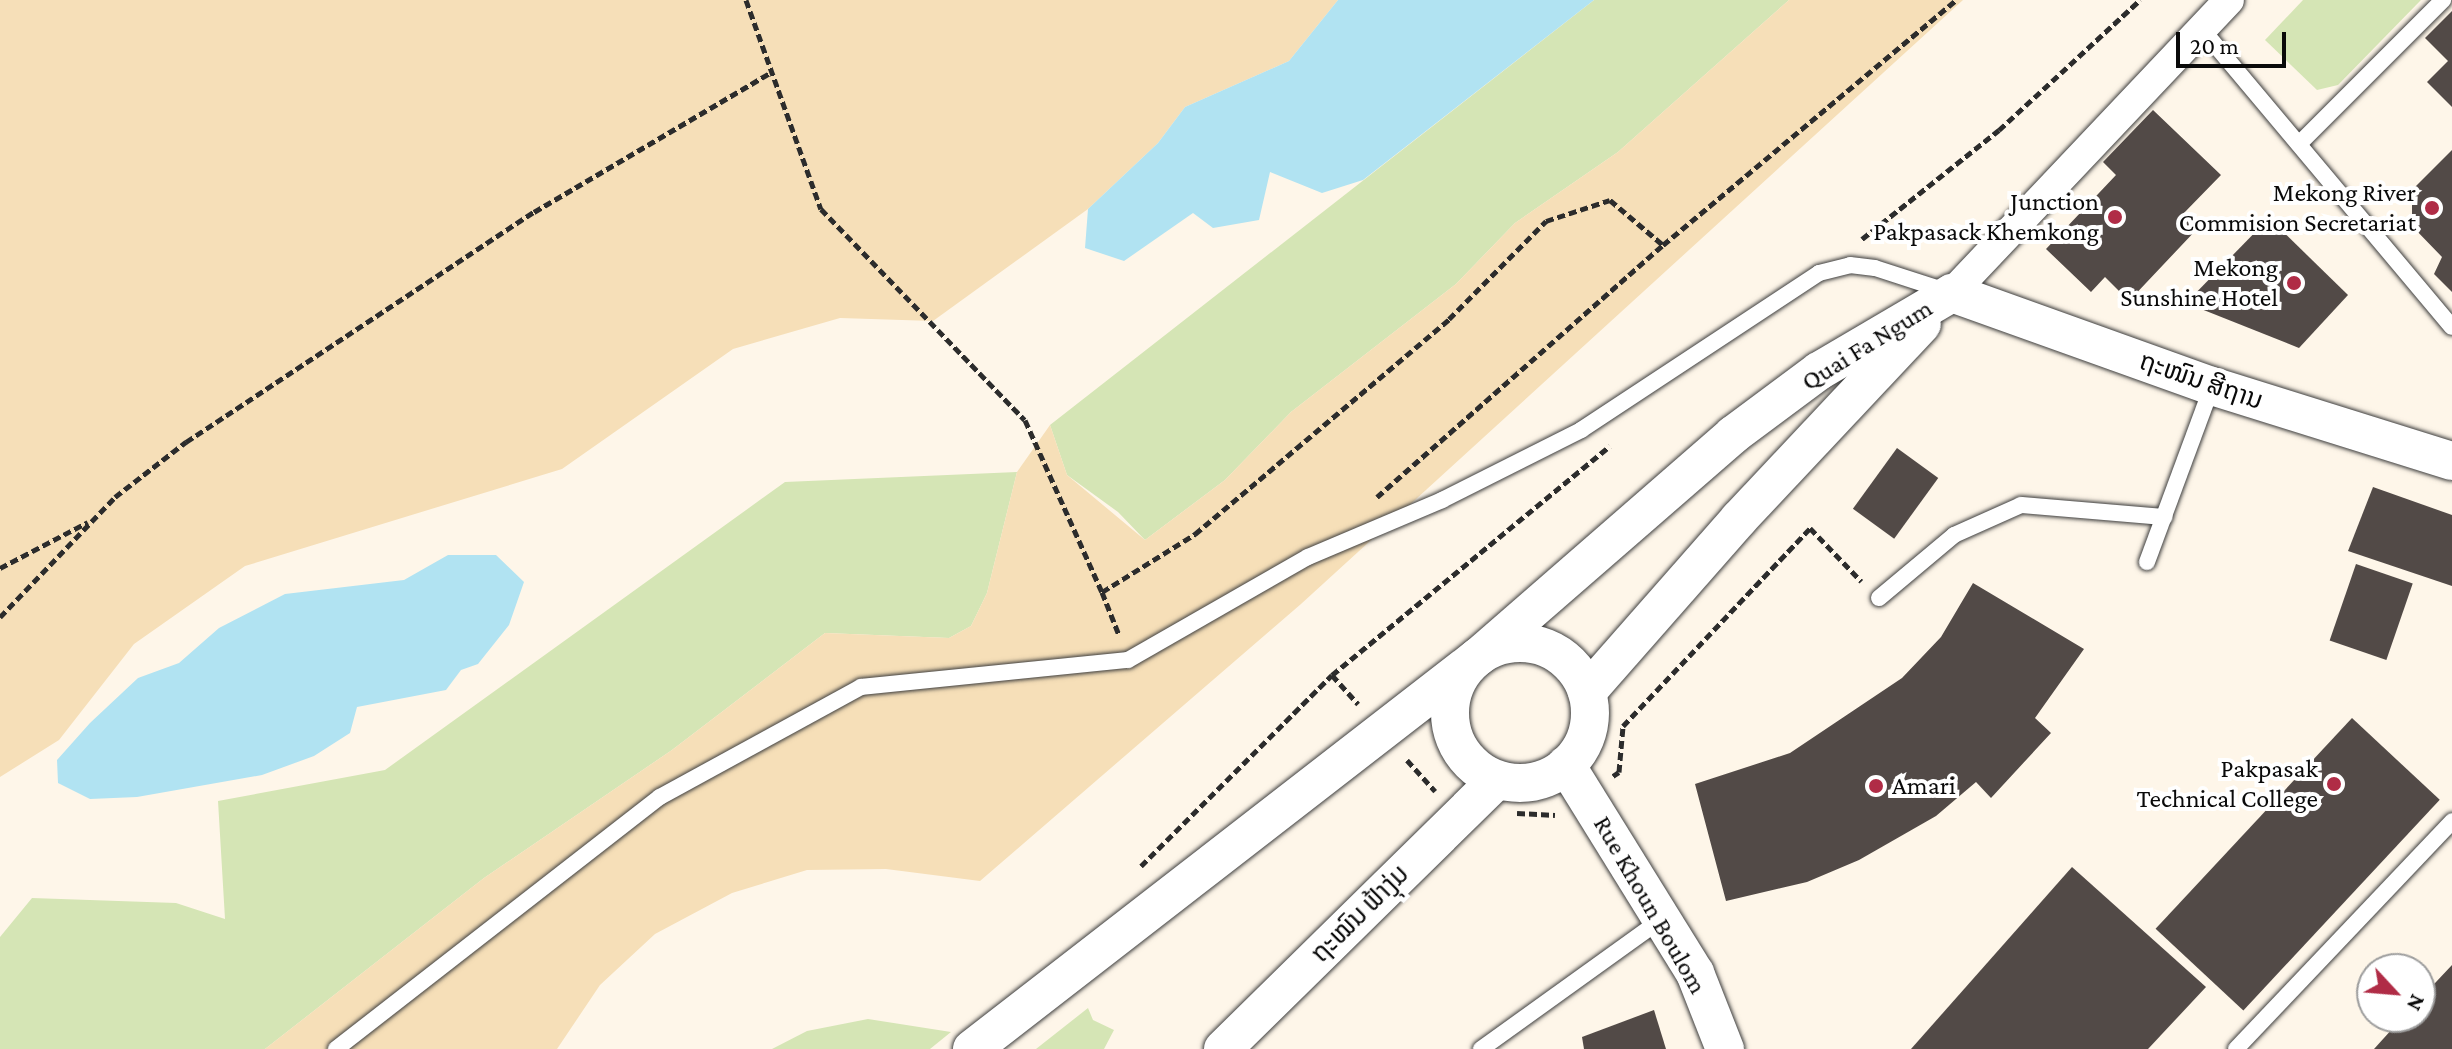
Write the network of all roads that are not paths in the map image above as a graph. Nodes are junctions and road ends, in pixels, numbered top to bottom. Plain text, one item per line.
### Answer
1 (2229, 0) edge
2 (2443, 0) edge
3 (2201, 28) junction
4 (2299, 144) junction
5 (1952, 293) junction
6 (2452, 327) edge
7 (2212, 386) junction
8 (2452, 461) edge
9 (2164, 517) junction
10 (2147, 562) dead end
11 (1879, 598) dead end
12 (1479, 656) junction
13 (1587, 692) junction
14 (1566, 765) junction
15 (1497, 780) junction
16 (2452, 821) edge
17 (1662, 919) junction
18 (336, 1049) edge
19 (972, 1049) edge
20 (1223, 1049) edge
21 (1481, 1049) edge
22 (1725, 1049) edge
23 (2236, 1049) edge

1 - 3 street
2 - 4 lane
3 - 4 lane
3 - 5 street
4 - 6 lane
5 - 7 street, ຖະໜົນ ສີຖານ
5 - 12 street, Quai Fa Ngum
5 - 13 street, Quai Fa Ngum
5 - 18 lane
7 - 8 street, ຖະໜົນ ສີຖານ
7 - 9 lane
9 - 10 lane
9 - 11 lane
12 - 13 street
12 - 15 street
12 - 19 street
13 - 14 street
14 - 15 street
14 - 17 street, Rue Khoun Boulom
15 - 20 street, ຖະໝົນ ຟ້າງຸ່ມ
16 - 23 lane
17 - 21 lane
17 - 22 street, Rue Khoun Boulom

